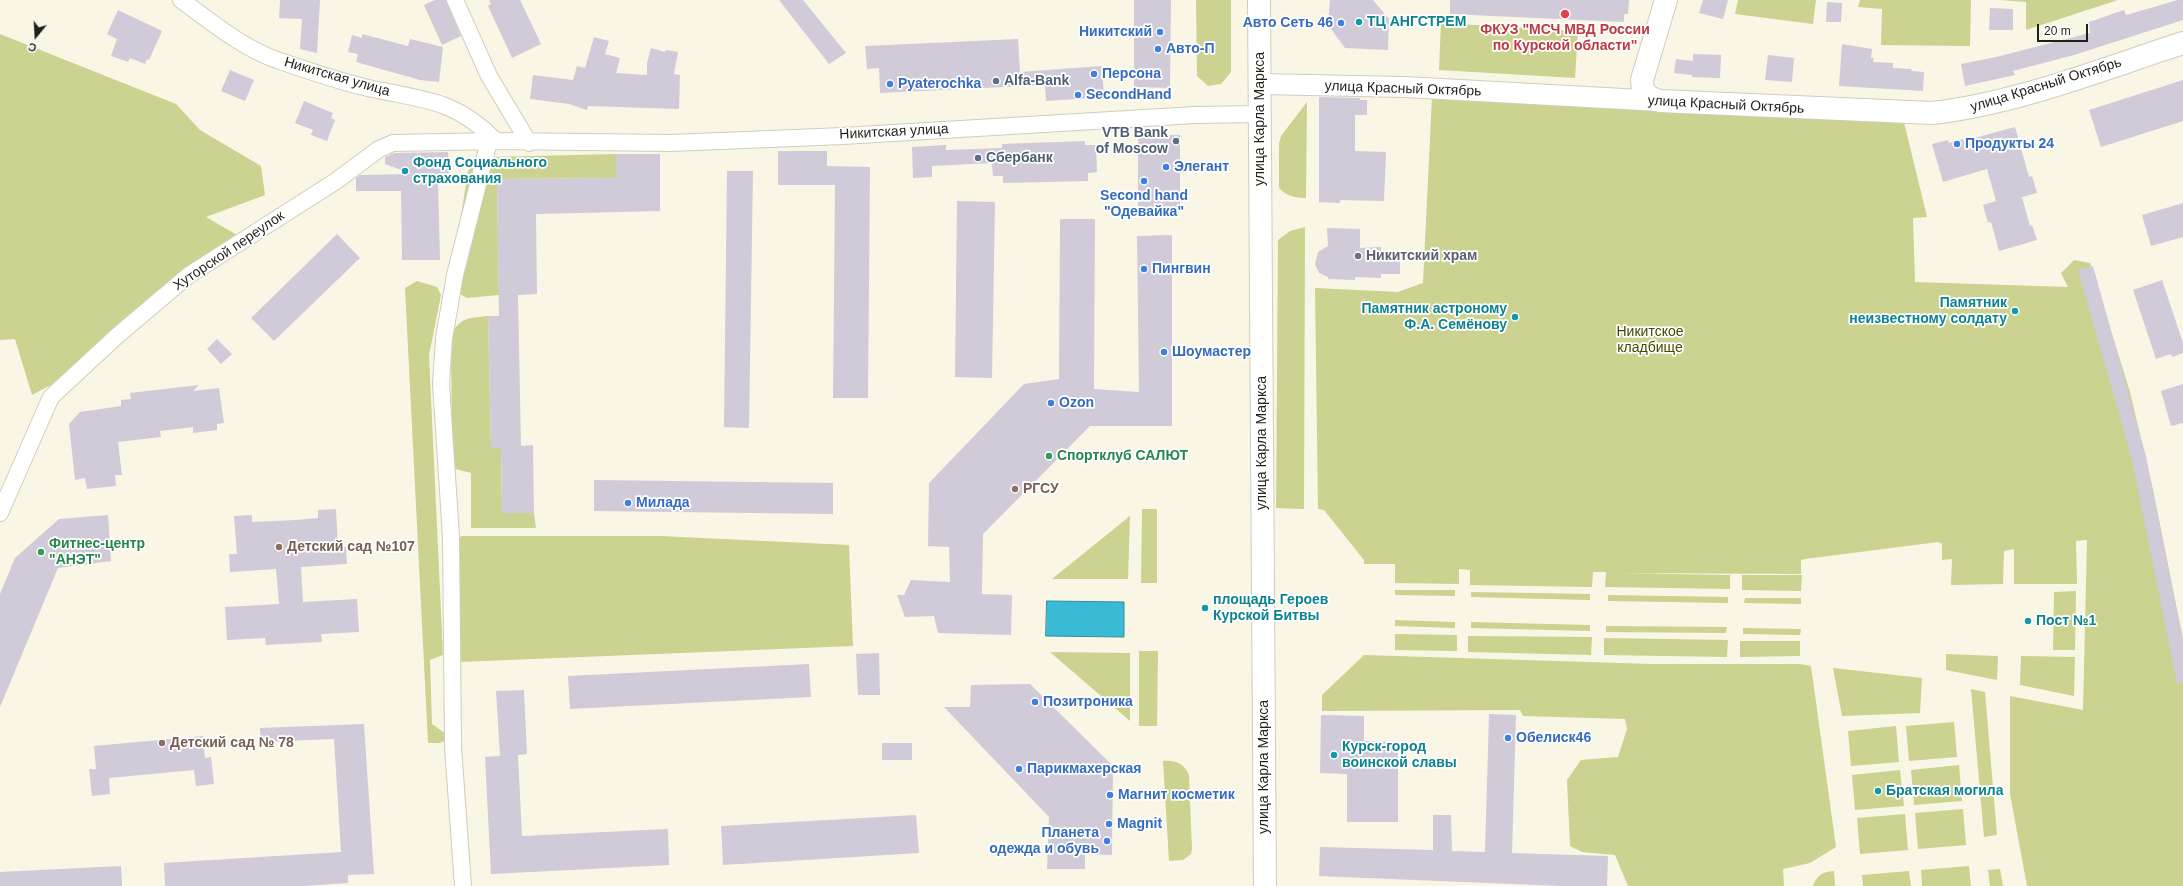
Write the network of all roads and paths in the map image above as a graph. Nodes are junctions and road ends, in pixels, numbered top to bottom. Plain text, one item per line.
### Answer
1 (181, 0) edge
2 (455, 0) edge
3 (1259, 0) edge
4 (1666, 0) edge
5 (2183, 43) edge
6 (1260, 84) junction
7 (1660, 101) junction
8 (1259, 114) junction
9 (492, 141) junction
10 (529, 143) junction
11 (0, 513) edge
12 (463, 886) edge
13 (1265, 886) edge

1 - 9 street, Никитская улица
2 - 10 street
3 - 6 main road, улица Карла Маркса
4 - 7 main road
5 - 7 main road, улица Красный Октябрь
6 - 7 street, улица Красный Октябрь
6 - 8 main road, улица Карла Маркса
8 - 10 street, Никитская улица
8 - 13 main road, улица Карла Маркса
9 - 10 street, Хуторской переулок
9 - 11 street, Хуторской переулок
9 - 12 street

